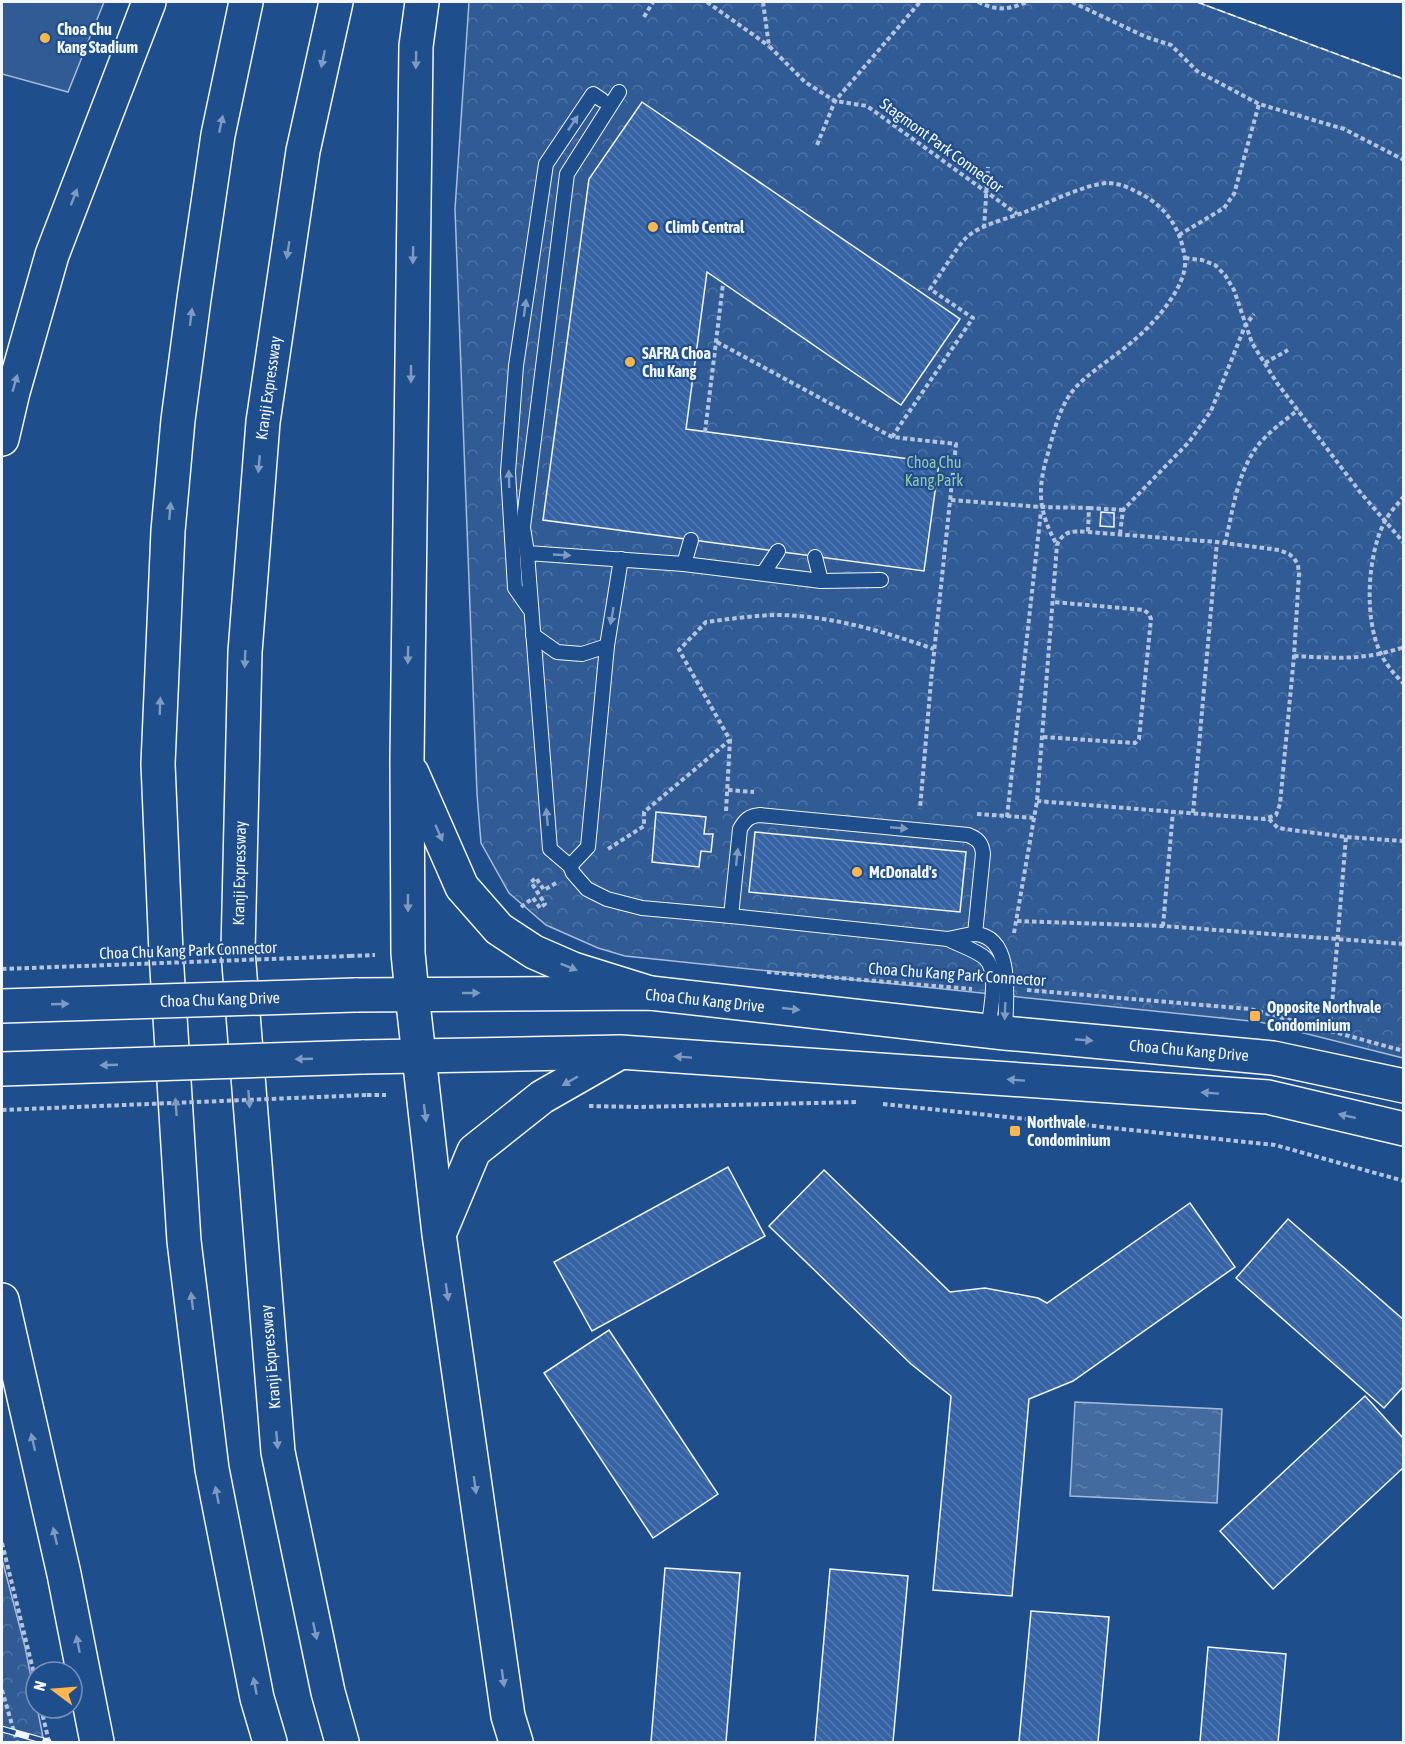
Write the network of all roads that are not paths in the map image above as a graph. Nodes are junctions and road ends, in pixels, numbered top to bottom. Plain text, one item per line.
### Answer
1 (148, 2) edge
2 (246, 2) edge
3 (336, 2) edge
4 (422, 2) edge
5 (619, 92) dead end
6 (602, 100) dead end
7 (2, 439) edge
8 (523, 526) junction
9 (512, 538) junction
10 (691, 540) dead end
11 (778, 551) dead end
12 (526, 553) junction
13 (815, 556) dead end
14 (621, 559) junction
15 (684, 564) junction
16 (764, 572) junction
17 (881, 580) dead end
18 (821, 581) junction
19 (530, 611) junction
20 (533, 635) junction
21 (607, 646) junction
22 (407, 760) junction
23 (572, 870) junction
24 (731, 915) junction
25 (975, 934) junction
26 (948, 939) junction
27 (999, 990) junction
28 (650, 993) junction
29 (412, 994) junction
30 (2, 1006) edge
31 (996, 1032) junction
32 (620, 1052) junction
33 (418, 1055) junction
34 (2, 1069) edge
35 (1404, 1086) edge
36 (1404, 1130) edge
37 (439, 1234) junction
38 (2, 1300) edge
39 (97, 1743) edge
40 (270, 1743) edge
41 (342, 1743) edge
42 (516, 1743) edge

7 -> 1 main road
40 -> 2 main road
3 -> 41 main road, Kranji Expressway
4 -> 22 main road
5 - 8 lane
9 -> 6 lane
8 - 9 lane
8 - 12 lane
9 - 19 lane
10 - 15 lane
11 - 16 lane
12 -> 14 lane
12 - 19 lane
13 - 18 lane
14 - 15 lane
14 -> 21 lane
15 - 16 lane
16 - 18 lane
17 - 18 lane
19 - 20 lane
20 - 21 lane
23 -> 20 lane
21 - 23 lane
22 -> 28 main road
22 -> 29 main road
23 - 24 lane
24 -> 25 lane
24 - 26 lane
25 - 26 lane
25 - 27 lane
26 - 27 lane
27 - 31 lane
29 -> 28 main road, Choa Chu Kang Drive
28 -> 31 main road, Choa Chu Kang Drive
30 -> 29 main road, Choa Chu Kang Drive, bridge
29 - 33 main road
31 -> 35 main road, Choa Chu Kang Drive
32 - 33 main road
36 -> 32 main road
32 -> 37 main road
33 -> 34 main road, bridge
33 -> 37 main road
37 -> 42 main road
39 -> 38 main road

